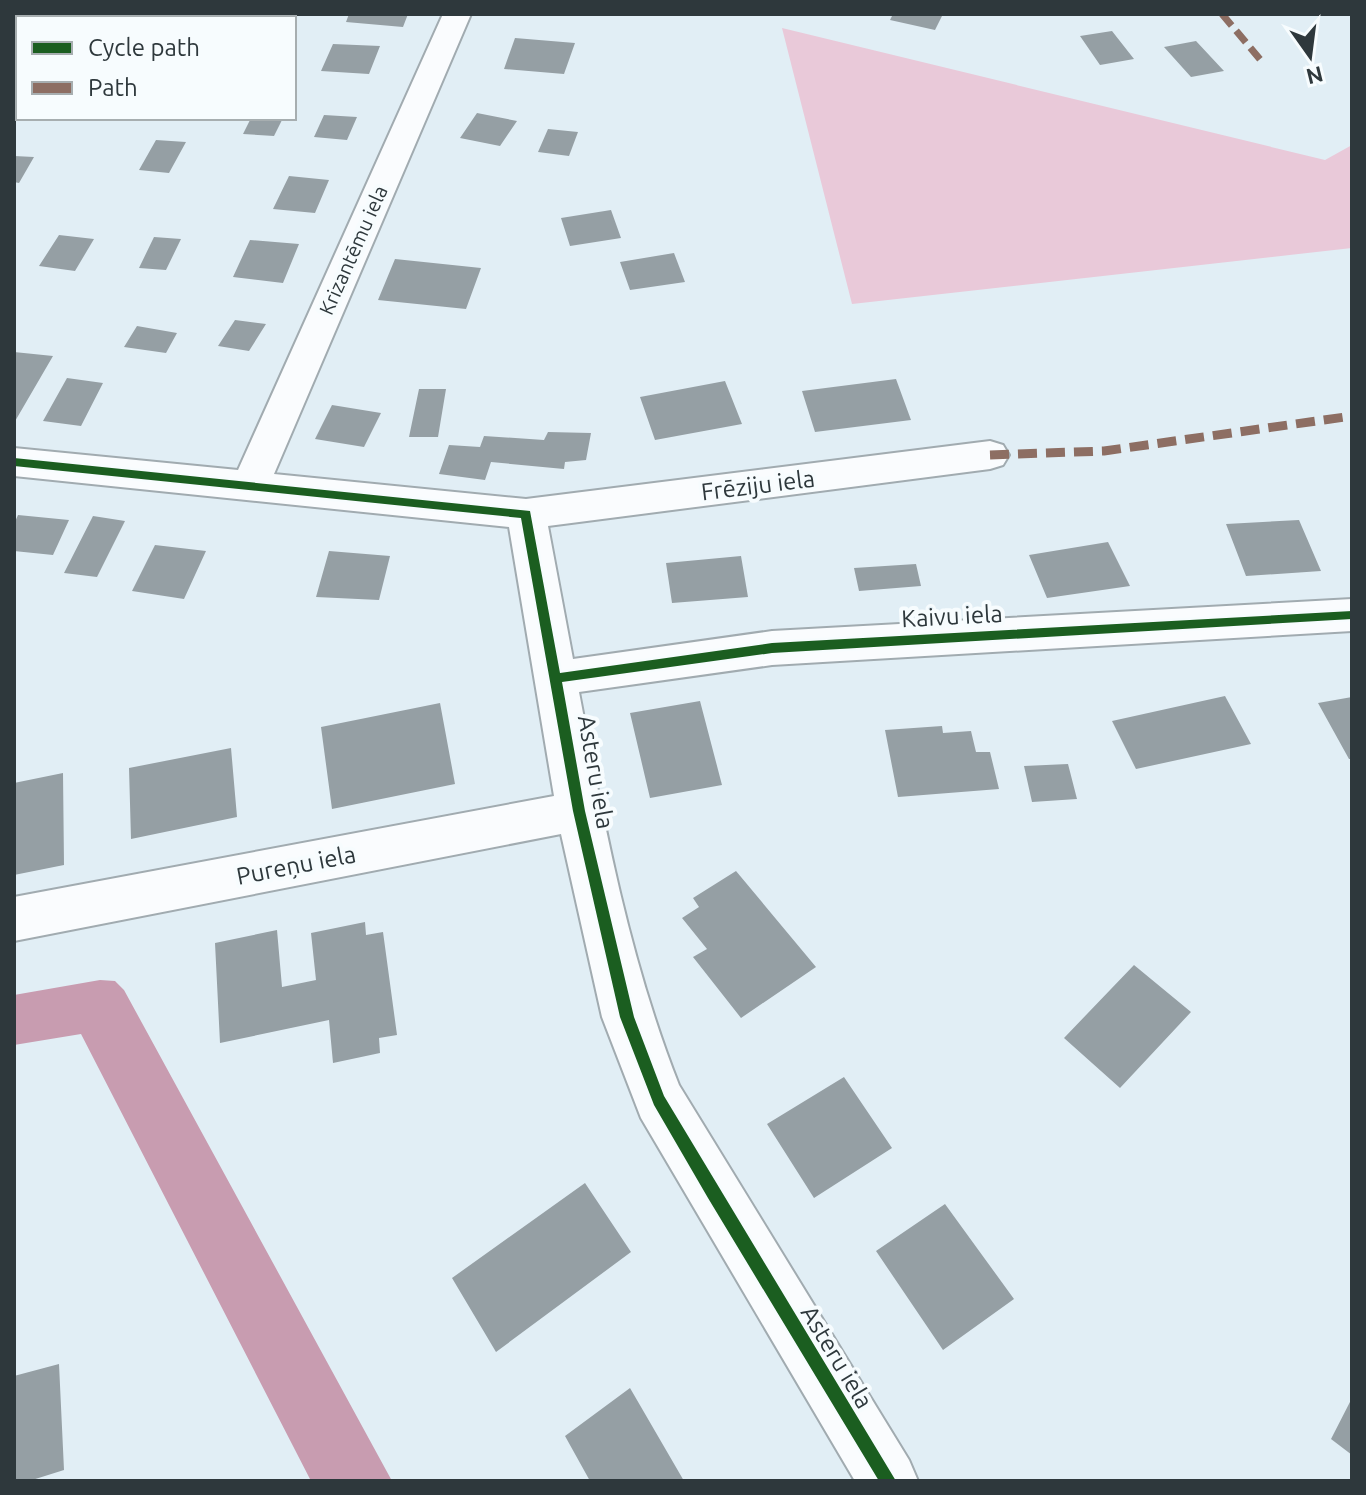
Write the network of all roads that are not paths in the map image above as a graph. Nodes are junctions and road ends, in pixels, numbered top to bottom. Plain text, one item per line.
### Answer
1 (457, 14) edge
2 (990, 455) dead end
3 (14, 462) edge
4 (250, 486) junction
5 (526, 514) junction
6 (1352, 615) edge
7 (557, 678) junction
8 (579, 811) junction
9 (14, 919) edge
10 (888, 1481) edge

1 - 4 street, Krizantēmu iela
2 - 5 street, Frēziju iela
3 - 4 street
4 - 5 street
5 - 7 street, Asteru iela
6 - 7 street, Kaivu iela
7 - 8 street, Asteru iela
8 - 9 street, Pureņu iela
8 - 10 street, Asteru iela

